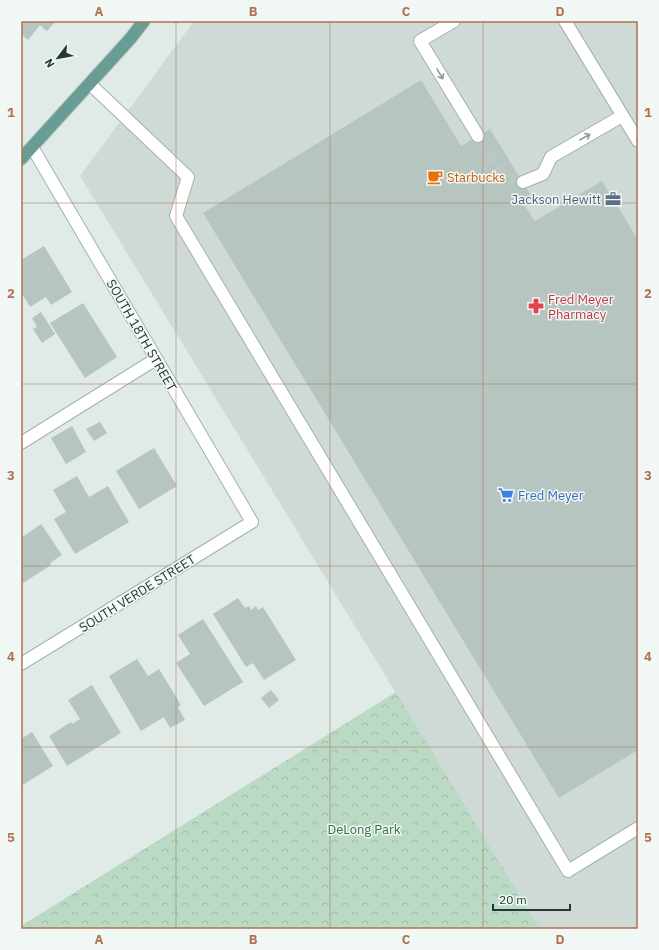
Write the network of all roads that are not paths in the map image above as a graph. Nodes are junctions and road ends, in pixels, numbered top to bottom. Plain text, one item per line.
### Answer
1 (144, 21) edge
2 (454, 21) edge
3 (565, 21) edge
4 (90, 84) junction
5 (622, 116) junction
6 (478, 136) tunnel mouth
7 (638, 142) edge
8 (32, 148) junction
9 (21, 159) edge
10 (523, 182) tunnel mouth
11 (156, 359) junction
12 (21, 443) edge
13 (252, 522) joint
14 (21, 664) edge
15 (638, 828) edge

1 - 4 main road
2 -> 6 street
3 - 5 street
4 - 8 main road
4 - 15 street
5 - 7 street
10 -> 5 street
8 - 9 main road
8 - 11 street, SOUTH 18TH STREET
11 - 12 street
11 - 13 street, SOUTH 18TH STREET
13 - 14 street, SOUTH VERDE STREET

